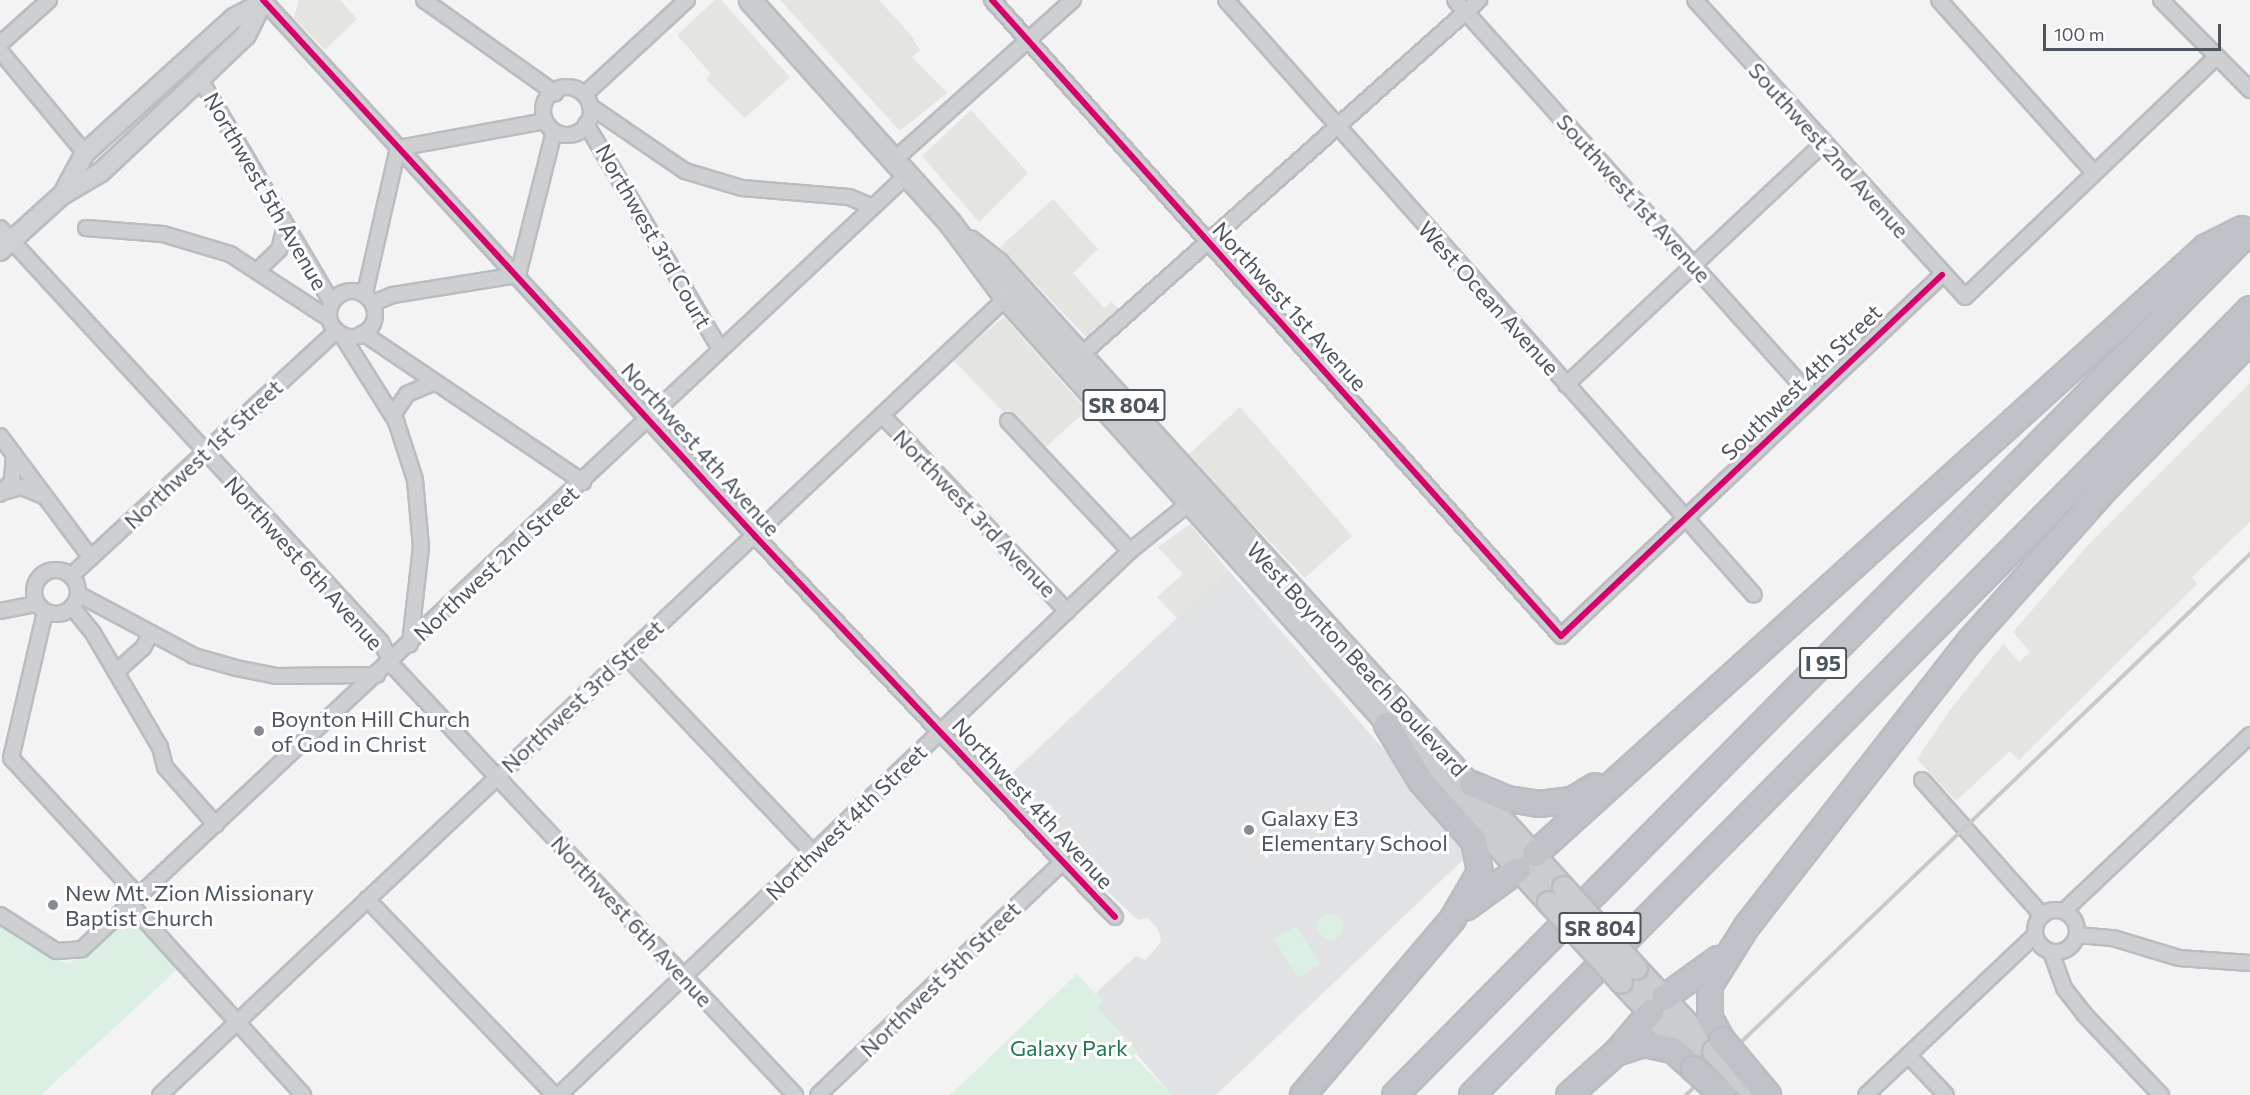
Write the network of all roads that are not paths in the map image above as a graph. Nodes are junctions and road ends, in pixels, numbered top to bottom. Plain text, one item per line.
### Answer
1 (49, 0) edge
2 (424, 0) edge
3 (687, 0) edge
4 (750, 0) edge
5 (992, 0) edge
6 (1074, 0) edge
7 (1226, 0) edge
8 (1455, 0) edge
9 (1479, 0) edge
10 (1695, 0) edge
11 (1939, 0) edge
12 (2162, 0) edge
13 (264, 1) edge
14 (1466, 12) junction
15 (1028, 41) junction
16 (0, 44) edge
17 (0, 51) edge
18 (2214, 59) junction
19 (200, 79) junction
20 (2250, 90) edge
21 (555, 93) junction
22 (587, 100) junction
23 (544, 121) junction
24 (586, 124) junction
25 (1337, 126) junction
26 (554, 132) junction
27 (1823, 144) junction
28 (398, 148) junction
29 (85, 153) junction
30 (900, 168) junction
31 (2094, 173) junction
32 (62, 195) junction
33 (872, 207) junction
34 (2250, 225) edge
35 (285, 226) junction
36 (86, 228) dead end
37 (954, 228) junction
38 (2250, 231) edge
39 (3, 240) edge
40 (1210, 243) junction
41 (1694, 264) junction
42 (259, 269) junction
43 (518, 275) junction
44 (1942, 275) junction
45 (369, 298) junction
46 (1006, 298) junction
47 (332, 303) junction
48 (2250, 309) edge
49 (328, 318) junction
50 (363, 333) junction
51 (339, 334) junction
52 (2250, 341) edge
53 (720, 349) junction
54 (1080, 356) junction
55 (433, 383) junction
56 (1566, 385) junction
57 (1812, 397) junction
58 (393, 415) junction
59 (882, 415) junction
60 (649, 420) junction
61 (1008, 421) dead end
62 (0, 436) edge
63 (204, 453) junction
64 (14, 454) junction
65 (583, 482) junction
66 (1, 493) edge
67 (43, 496) junction
68 (1188, 504) junction
69 (1685, 517) junction
70 (755, 536) junction
71 (1130, 551) junction
72 (91, 558) junction
73 (72, 575) junction
74 (1290, 586) junction
75 (78, 594) junction
76 (1754, 595) dead end
77 (72, 607) junction
78 (40, 608) junction
79 (0, 611) edge
80 (1067, 611) junction
81 (150, 635) junction
82 (410, 644) junction
83 (626, 656) junction
84 (391, 662) junction
85 (116, 672) junction
86 (377, 675) junction
87 (1387, 725) junction
88 (942, 730) junction
89 (2250, 735) edge
90 (1656, 743) junction
91 (496, 776) junction
92 (1922, 780) dead end
93 (1472, 784) junction
94 (216, 825) junction
95 (813, 853) junction
96 (1527, 862) junction
97 (1062, 863) junction
98 (367, 899) junction
99 (131, 905) junction
100 (2064, 911) junction
101 (0, 915) edge
102 (2042, 915) junction
103 (1115, 917) dead end
104 (1452, 920) junction
105 (1747, 926) junction
106 (2036, 935) junction
107 (2077, 935) junction
108 (2051, 952) junction
109 (2250, 963) edge
110 (685, 975) junction
111 (1658, 1005) junction
112 (238, 1022) junction
113 (1616, 1053) junction
114 (1908, 1055) junction
115 (1707, 1056) junction
116 (160, 1095) edge
117 (303, 1095) edge
118 (554, 1095) edge
119 (559, 1095) edge
120 (795, 1095) edge
121 (818, 1095) edge
122 (1303, 1095) edge
123 (1395, 1095) edge
124 (1472, 1095) edge
125 (1569, 1095) edge
126 (1724, 1095) edge
127 (1756, 1095) edge
128 (1768, 1095) edge
129 (1866, 1095) edge
130 (1946, 1095) edge
131 (2161, 1095) edge

1 - 16 street
2 - 21 street
3 - 22 street
4 - 30 main road, West Boynton Beach Boulevard / SR 804
5 - 15 street, Northwest 1st Avenue
6 - 15 street, Northwest 2nd Street
7 - 25 street, West Ocean Avenue
8 - 14 street, Southwest 1st Avenue
9 - 14 street
10 - 27 street, Southwest 2nd Avenue
11 - 31 street
12 - 18 street
13 - 19 street
13 - 28 street, Northwest 4th Avenue
13 - 29 street
14 - 25 street
14 - 41 street, Southwest 1st Avenue
15 - 30 street, Northwest 2nd Street
15 - 40 street, Northwest 1st Avenue
17 - 29 street
18 - 20 street
18 - 31 street
19 - 32 street
19 - 35 street, Northwest 5th Avenue
21 - 22 street
21 - 23 street
22 - 24 street
22 - 33 street
23 - 26 street
23 - 28 street
24 - 26 street
24 - 53 street, Northwest 3rd Court
25 - 40 street
25 - 56 street, West Ocean Avenue
26 - 43 street
27 - 41 street
27 - 44 street, Southwest 2nd Avenue
28 - 43 street, Northwest 4th Avenue
28 - 45 street
29 - 32 street
30 - 33 street, Northwest 2nd Street
30 - 37 main road, West Boynton Beach Boulevard / SR 804
31 - 44 street, Southwest 2nd Avenue
32 - 39 street
33 - 53 street, Northwest 2nd Street
34 - 90 highway
35 - 42 street
35 - 47 street, Northwest 5th Avenue
36 - 42 street
37 - 46 main road, West Boynton Beach Boulevard / SR 804
37 - 54 main road, West Boynton Beach Boulevard / SR 804
38 - 123 highway, I 95
39 - 63 street, Northwest 6th Avenue
40 - 54 street
40 - 69 street, Northwest 1st Avenue
41 - 56 street
41 - 57 street, Southwest 1st Avenue
42 - 49 street
43 - 45 street
43 - 60 street, Northwest 4th Avenue
44 - 57 street, Southwest 4th Street
45 - 47 street
45 - 50 street
46 - 59 street, Northwest 3rd Street
46 - 68 main road, West Boynton Beach Boulevard / SR 804
47 - 49 street
48 - 124 highway, I 95
49 - 51 street
50 - 51 street
50 - 55 street
51 - 58 street
51 - 63 street, Northwest 1st Street
52 - 105 highway
53 - 60 street, Northwest 2nd Street
54 - 74 main road, West Boynton Beach Boulevard / SR 804
55 - 58 street
55 - 65 street
56 - 69 street, West Ocean Avenue
57 - 69 street, Southwest 4th Street
58 - 82 street
59 - 70 street, Northwest 3rd Street
59 - 80 street, Northwest 3rd Avenue
60 - 65 street, Northwest 2nd Street
60 - 70 street, Northwest 4th Avenue
61 - 71 street
62 - 64 street
63 - 72 street, Northwest 1st Street
63 - 84 street, Northwest 6th Avenue
64 - 66 street
64 - 67 street
65 - 82 street, Northwest 2nd Street
66 - 67 street
67 - 72 street
68 - 71 street, Northwest 4th Street
68 - 74 main road
68 - 87 main road, West Boynton Beach Boulevard / SR 804
69 - 76 street, West Ocean Avenue
70 - 83 street, Northwest 3rd Street
70 - 88 street, Northwest 4th Avenue
71 - 80 street, Northwest 4th Street
72 - 73 street, Northwest 1st Street
73 - 75 street
73 - 78 street
74 - 93 main road, West Boynton Beach Boulevard / SR 804
75 - 77 street
75 - 81 street
77 - 78 street
77 - 85 street
78 - 79 street
78 - 99 street
80 - 88 street, Northwest 4th Street
81 - 85 street
81 - 86 street
82 - 84 street, Northwest 2nd Street
83 - 91 street, Northwest 3rd Street
83 - 95 street
84 - 86 street, Northwest 2nd Street
84 - 91 street, Northwest 6th Avenue
85 - 94 street
86 - 94 street, Northwest 2nd Street
87 - 96 main road, West Boynton Beach Boulevard / SR 804
87 - 104 highway
88 - 95 street, Northwest 4th Street
88 - 97 street, Northwest 4th Avenue
89 - 100 street
90 - 93 highway
90 - 96 highway
91 - 98 street, Northwest 3rd Street
91 - 110 street, Northwest 6th Avenue
92 - 102 street
93 - 96 main road, West Boynton Beach Boulevard / SR 804
94 - 99 street, Northwest 2nd Street
95 - 110 street, Northwest 4th Street
96 - 104 highway
96 - 111 main road, West Boynton Beach Boulevard / SR 804, bridge
97 - 103 street, Northwest 4th Avenue
97 - 121 street, Northwest 5th Street
98 - 112 street, Northwest 3rd Street
98 - 118 street
99 - 101 street, Northwest 2nd Street
99 - 112 street
100 - 102 street
100 - 107 street
102 - 106 street
104 - 122 highway
105 - 111 highway
105 - 115 highway
106 - 108 street
106 - 114 street
107 - 108 street
107 - 109 street
108 - 131 street
110 - 119 street, Northwest 4th Street
110 - 120 street, Northwest 6th Avenue
111 - 113 highway
111 - 115 main road, West Boynton Beach Boulevard / SR 804
112 - 116 street, Northwest 3rd Street
112 - 117 street
113 - 115 highway
113 - 125 highway
114 - 129 street
114 - 130 street
115 - 126 highway, bridge
115 - 127 main road, West Boynton Beach Boulevard / SR 804, bridge
115 - 128 highway, bridge

